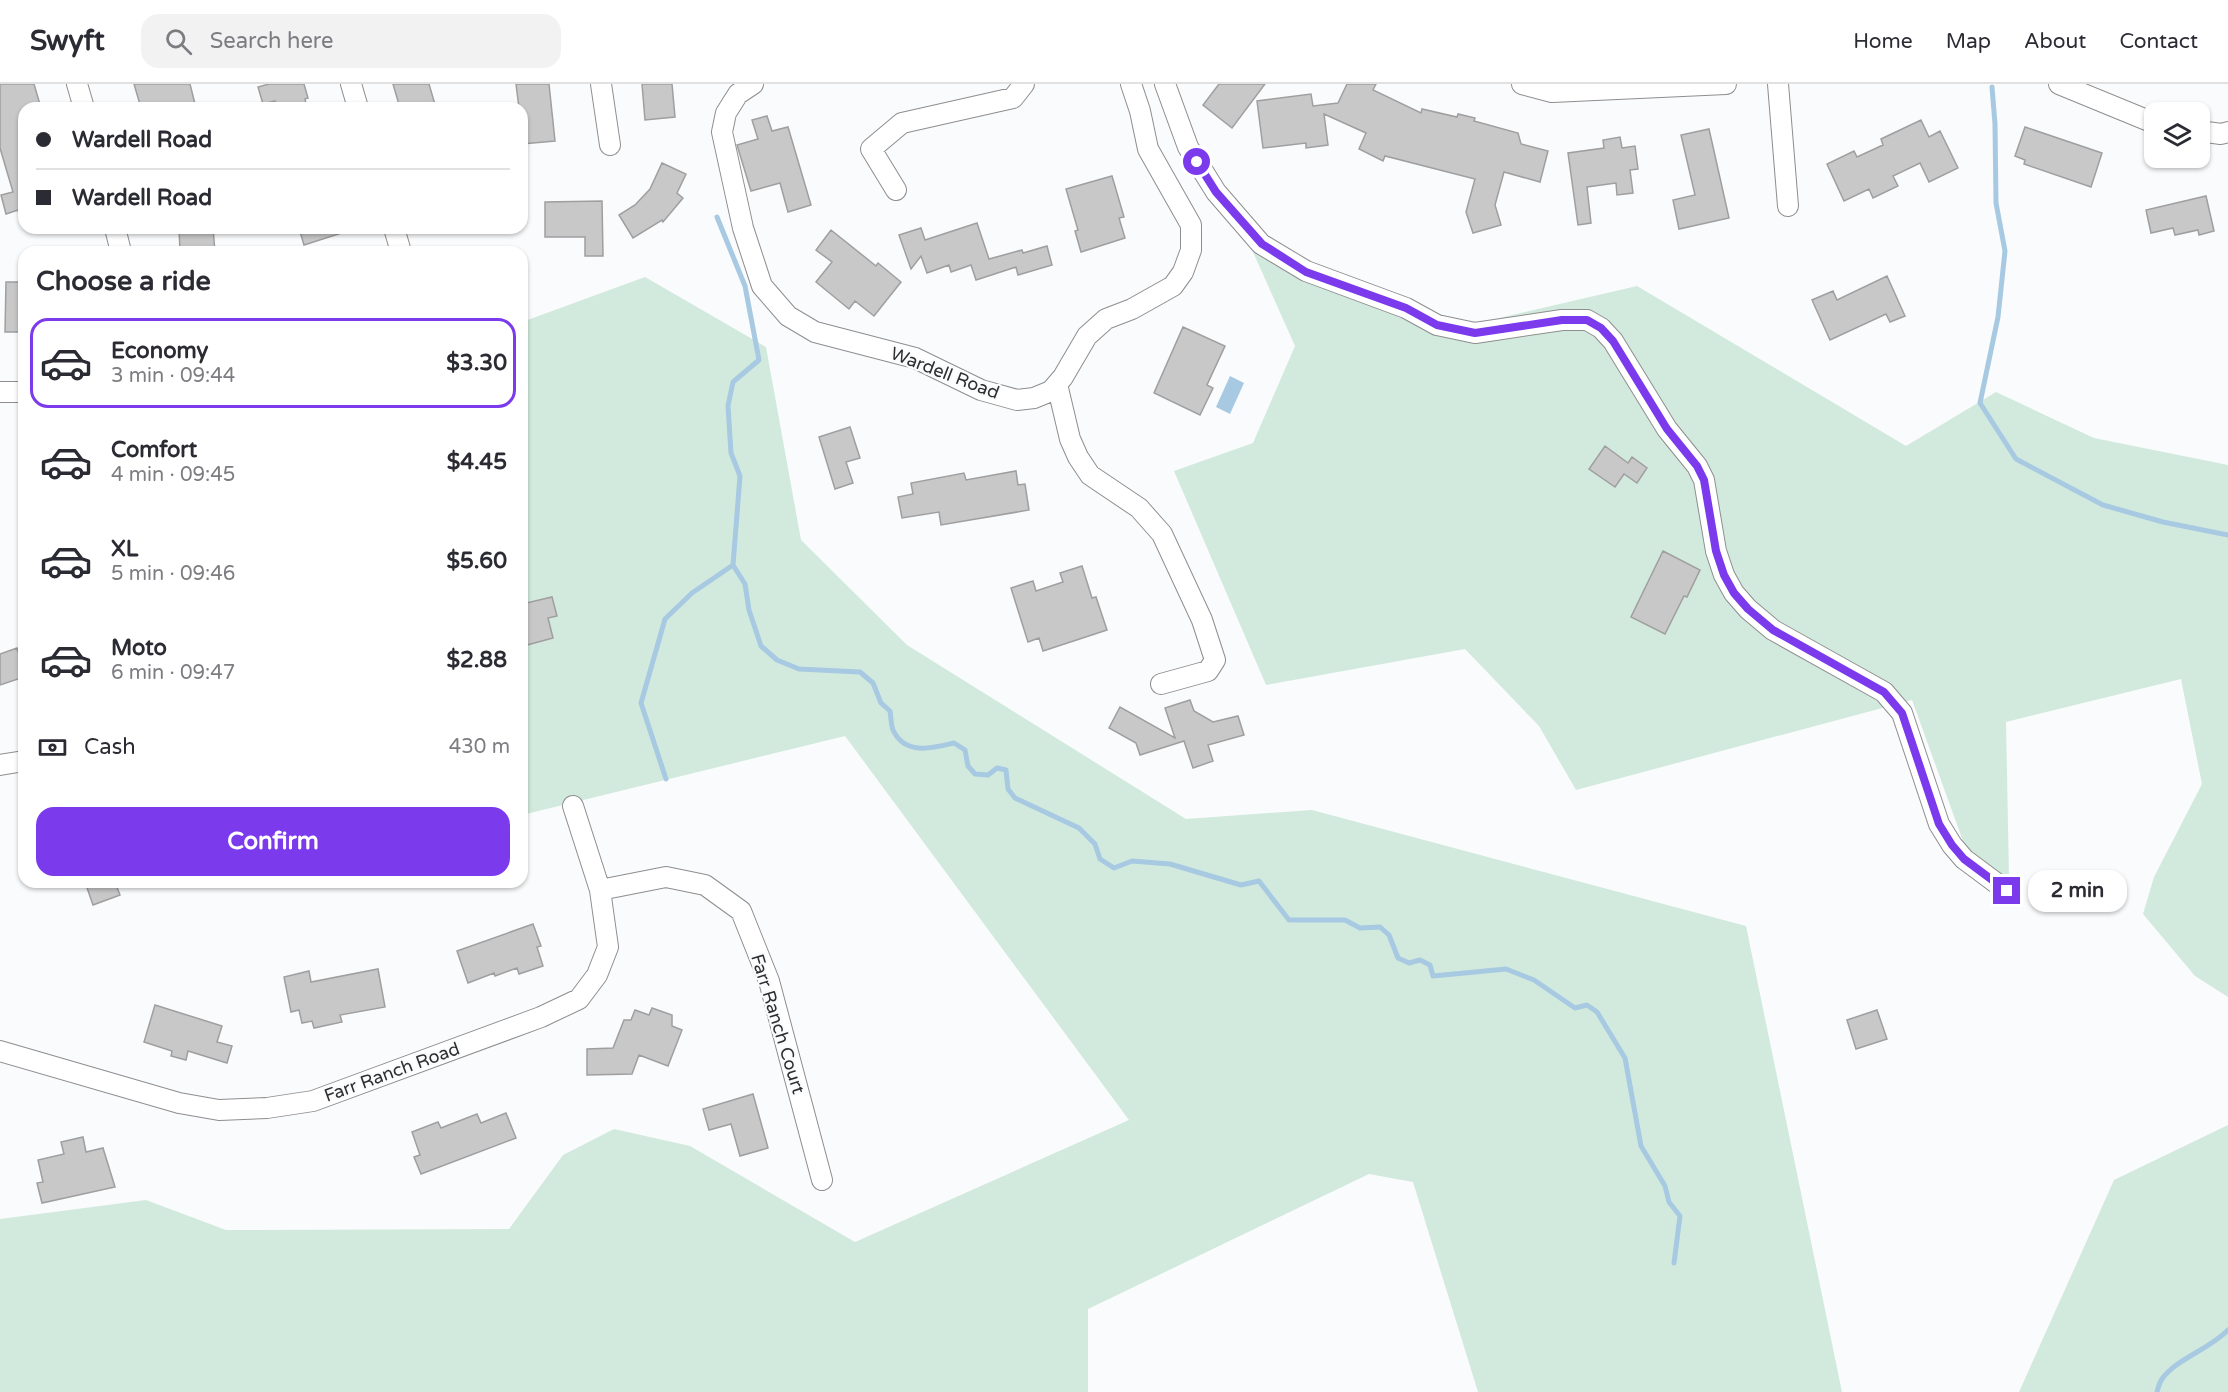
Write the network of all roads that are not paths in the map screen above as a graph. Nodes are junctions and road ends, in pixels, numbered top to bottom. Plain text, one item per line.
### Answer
1 (77, 84) edge
2 (351, 84) edge
3 (601, 84) edge
4 (753, 84) edge
5 (1024, 84) edge
6 (1131, 84) edge
7 (1166, 84) edge
8 (1522, 84) edge
9 (1726, 84) edge
10 (1778, 84) edge
11 (2059, 84) edge
12 (82, 102) edge
13 (356, 102) edge
14 (2144, 119) edge
15 (2210, 132) edge
16 (2228, 132) edge
17 (610, 145) dead end
18 (896, 190) dead end
19 (1788, 206) dead end
20 (1057, 384) junction
21 (0, 392) edge
22 (18, 392) edge
23 (1161, 684) dead end
24 (18, 762) edge
25 (0, 765) edge
26 (573, 806) dead end
27 (600, 890) junction
28 (2007, 891) dead end
29 (0, 1051) edge
30 (822, 1180) dead end

1 - 12 street
2 - 13 street
3 - 17 street
4 - 20 street, Wardell Road
5 - 18 street
6 - 20 street, Wardell Road
7 - 28 street
8 - 9 street
10 - 19 street
11 - 14 street
15 - 16 street
20 - 23 street
21 - 22 street
24 - 25 street
26 - 27 street, Farr Ranch Road
27 - 29 street, Farr Ranch Road
27 - 30 street, Farr Ranch Court

